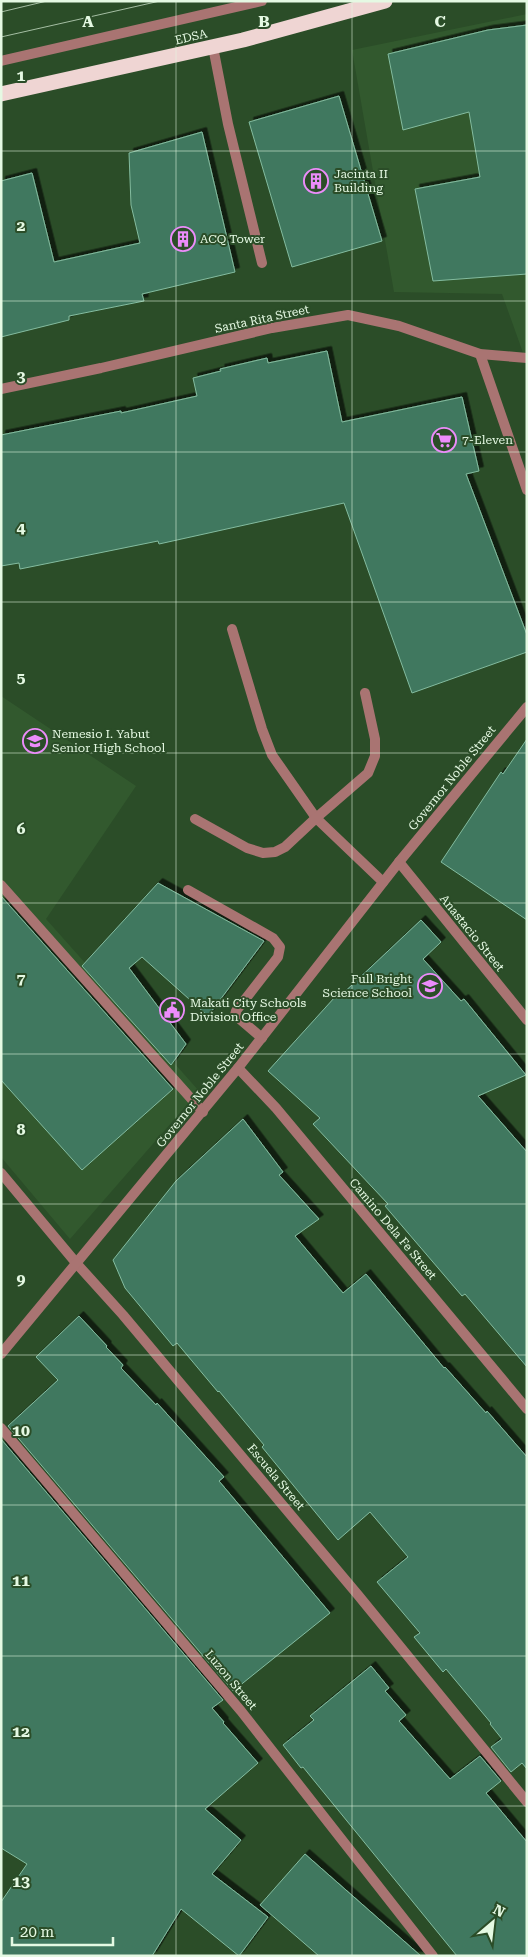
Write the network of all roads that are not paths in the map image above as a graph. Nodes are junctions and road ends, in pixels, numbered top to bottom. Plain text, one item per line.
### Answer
1 (262, 1) edge
2 (385, 1) edge
3 (213, 47) junction
4 (1, 61) edge
5 (1, 94) edge
6 (262, 263) dead end
7 (480, 354) junction
8 (527, 358) edge
9 (1, 389) edge
10 (527, 490) edge
11 (232, 629) dead end
12 (365, 693) dead end
13 (527, 707) edge
14 (316, 818) junction
15 (195, 819) dead end
16 (399, 862) junction
17 (384, 882) junction
18 (1, 885) edge
19 (188, 890) dead end
20 (527, 1020) edge
21 (262, 1038) junction
22 (238, 1068) junction
23 (203, 1112) junction
24 (1, 1172) edge
25 (77, 1264) junction
26 (1, 1354) edge
27 (527, 1409) edge
28 (1, 1428) edge
29 (527, 1802) edge
30 (433, 1956) edge

1 - 4 street
2 - 3 highway, EDSA
3 - 5 highway, EDSA
3 - 6 street
7 - 8 street, Santa Rita Street
7 - 9 street, Santa Rita Street
7 - 10 street
11 - 14 street
12 - 14 street
13 - 16 street, Governor Noble Street
14 - 15 street
14 - 17 street
16 - 17 street, Governor Noble Street
16 - 20 street, Anastacio Street
17 - 21 street, Governor Noble Street
18 - 23 street
19 - 21 street
21 - 22 street, Governor Noble Street
22 - 23 street, Governor Noble Street
22 - 27 street, Camino Dela Fe Street
23 - 25 street, Governor Noble Street
24 - 25 street, Escuela Street
25 - 26 street, Governor Noble Street
25 - 29 street, Escuela Street
28 - 30 street, Luzon Street

